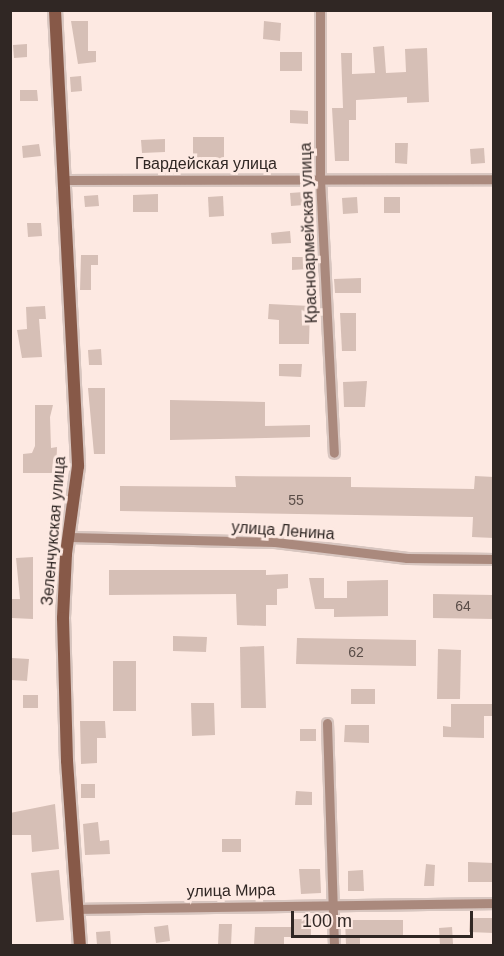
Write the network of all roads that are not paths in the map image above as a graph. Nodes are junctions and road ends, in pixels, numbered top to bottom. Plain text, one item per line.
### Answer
1 (55, 10) edge
2 (320, 10) edge
3 (494, 178) edge
4 (320, 179) junction
5 (63, 180) junction
6 (334, 453) dead end
7 (69, 537) junction
8 (494, 559) edge
9 (327, 723) dead end
10 (494, 903) edge
11 (333, 904) junction
12 (77, 909) junction
13 (80, 945) edge
14 (334, 945) edge

1 - 5 street, Зеленчукская улица
2 - 4 street, Красноармейская улица
3 - 4 street, Гвардейская улица
4 - 5 street, Гвардейская улица
4 - 6 street, Красноармейская улица
5 - 7 street, Зеленчукская улица
7 - 8 street, улица Ленина
7 - 12 street, Зеленчукская улица
9 - 11 street
10 - 11 street, улица Мира
11 - 12 street, улица Мира
11 - 14 street
12 - 13 street, Зеленчукская улица

